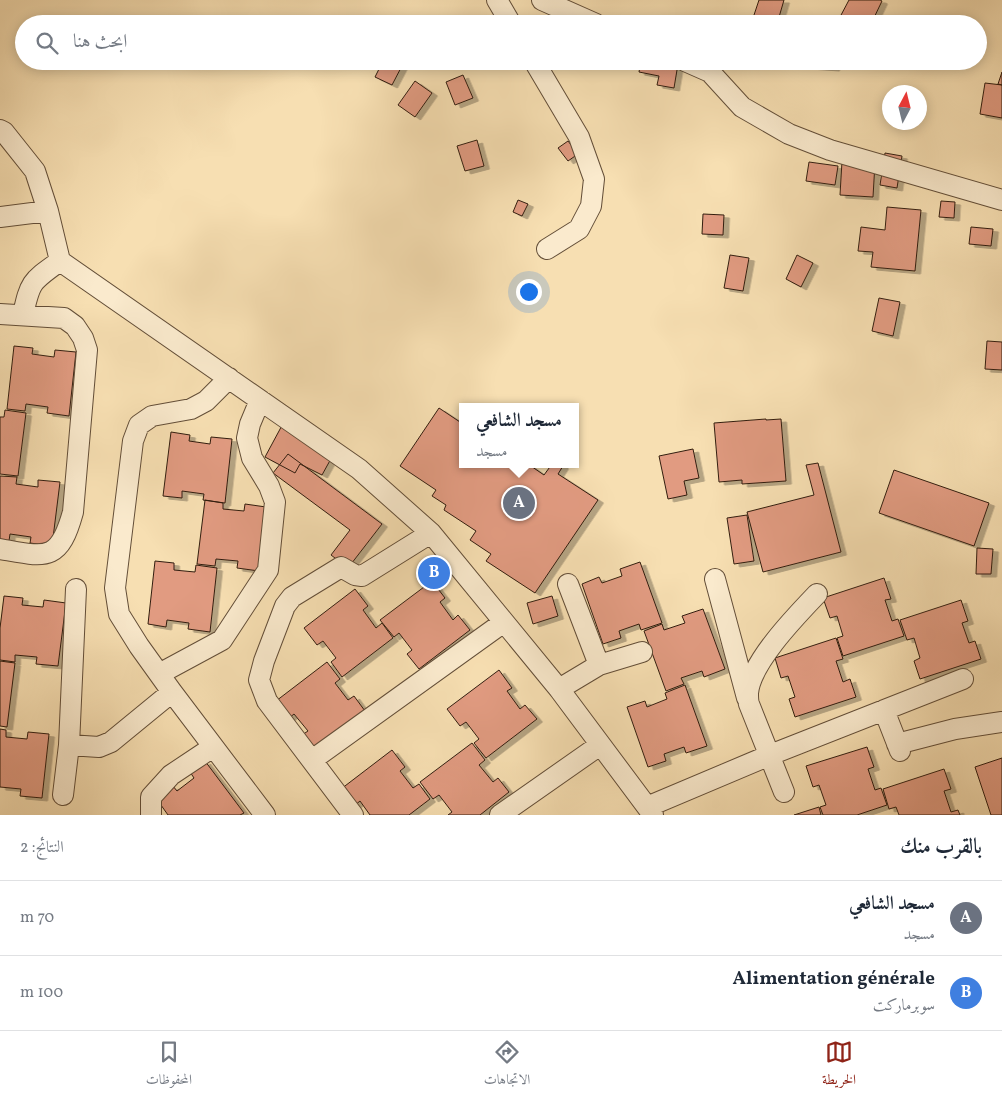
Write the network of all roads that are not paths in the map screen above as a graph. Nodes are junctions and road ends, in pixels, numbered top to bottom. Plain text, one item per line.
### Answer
1 (497, 0) edge
2 (542, 0) edge
3 (506, 15) edge
4 (576, 15) edge
5 (539, 70) edge
6 (705, 70) edge
7 (0, 130) edge
8 (1002, 200) edge
9 (48, 211) junction
10 (0, 217) edge
11 (547, 249) dead end
12 (60, 261) junction
13 (0, 314) edge
14 (23, 314) junction
15 (229, 378) junction
16 (260, 400) junction
17 (431, 532) junction
18 (0, 550) edge
19 (715, 579) dead end
20 (568, 584) dead end
21 (76, 589) dead end
22 (817, 594) dead end
23 (504, 622) junction
24 (642, 652) dead end
25 (599, 665) junction
26 (159, 674) junction
27 (964, 679) dead end
28 (559, 689) junction
29 (172, 692) junction
30 (749, 704) junction
31 (884, 710) junction
32 (1002, 722) edge
33 (68, 745) junction
34 (600, 745) junction
35 (213, 747) junction
36 (770, 755) junction
37 (312, 760) junction
38 (784, 792) dead end
39 (63, 795) dead end
40 (650, 811) edge
41 (151, 815) edge
42 (265, 815) edge
43 (352, 815) edge
44 (500, 815) edge

1 - 3 street
2 - 4 street
5 - 11 street
6 - 8 street
7 - 9 street
9 - 10 street
9 - 12 street
12 - 14 street
12 - 15 street
13 - 14 street
14 - 18 street
15 - 16 street
15 - 26 street
16 - 17 street
16 - 26 street
17 - 23 street
17 - 37 street
19 - 30 street
20 - 25 street
21 - 33 street
22 - 30 street
23 - 28 street
23 - 37 street
24 - 25 street
25 - 28 street
26 - 29 street
27 - 31 street
28 - 34 street
29 - 33 street
29 - 35 street
30 - 36 street
31 - 32 street
31 - 36 street
33 - 39 street
34 - 40 street
34 - 44 street
35 - 41 street
35 - 42 street
36 - 38 street
36 - 40 street
37 - 43 street

